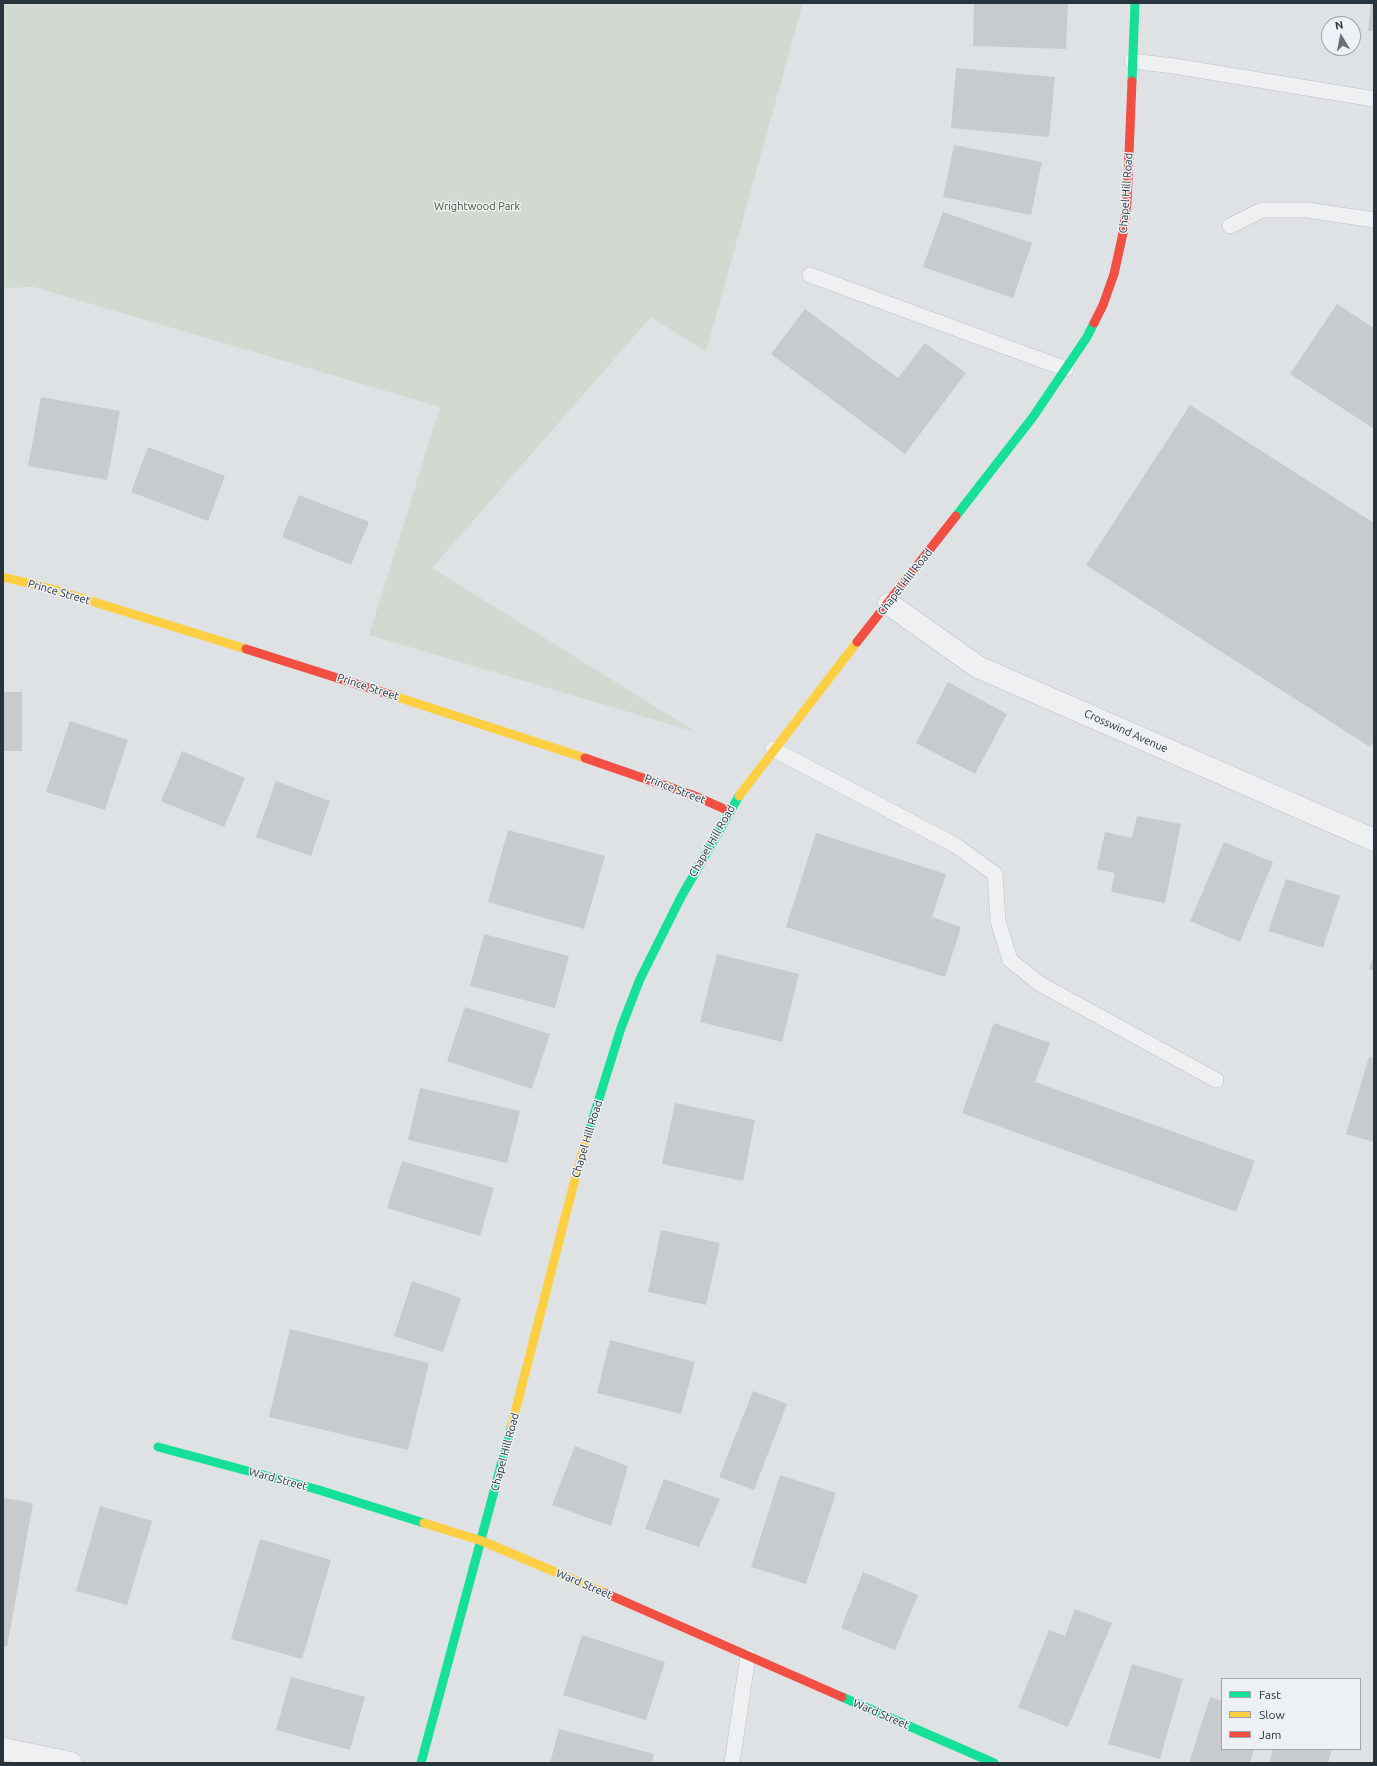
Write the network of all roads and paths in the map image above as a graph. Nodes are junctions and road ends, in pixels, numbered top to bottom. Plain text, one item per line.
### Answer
1 (1135, 3) edge
2 (1132, 61) junction
3 (1374, 99) edge
4 (1374, 220) edge
5 (1230, 226) dead end
6 (810, 274) dead end
7 (1066, 369) junction
8 (3, 577) edge
9 (889, 604) junction
10 (773, 749) junction
11 (729, 811) junction
12 (1374, 840) edge
13 (1216, 1080) dead end
14 (158, 1447) dead end
15 (482, 1541) junction
16 (748, 1656) junction
17 (3, 1749) edge
18 (71, 1763) edge
19 (421, 1763) edge
20 (732, 1763) edge
21 (994, 1763) edge

1 - 2 street, Chapel Hill Road
2 - 3 lane
2 - 7 street, Chapel Hill Road
4 - 5 lane
6 - 7 lane
7 - 9 street, Chapel Hill Road
8 - 11 street, Prince Street
9 - 10 street, Chapel Hill Road
9 - 12 street, Crosswind Avenue
10 - 11 street, Chapel Hill Road
10 - 13 lane
11 - 15 street, Chapel Hill Road
14 - 15 street, Ward Street
15 - 16 street, Ward Street
15 - 19 street, Chapel Hill Road
16 - 20 lane
16 - 21 street, Ward Street
17 - 18 street

